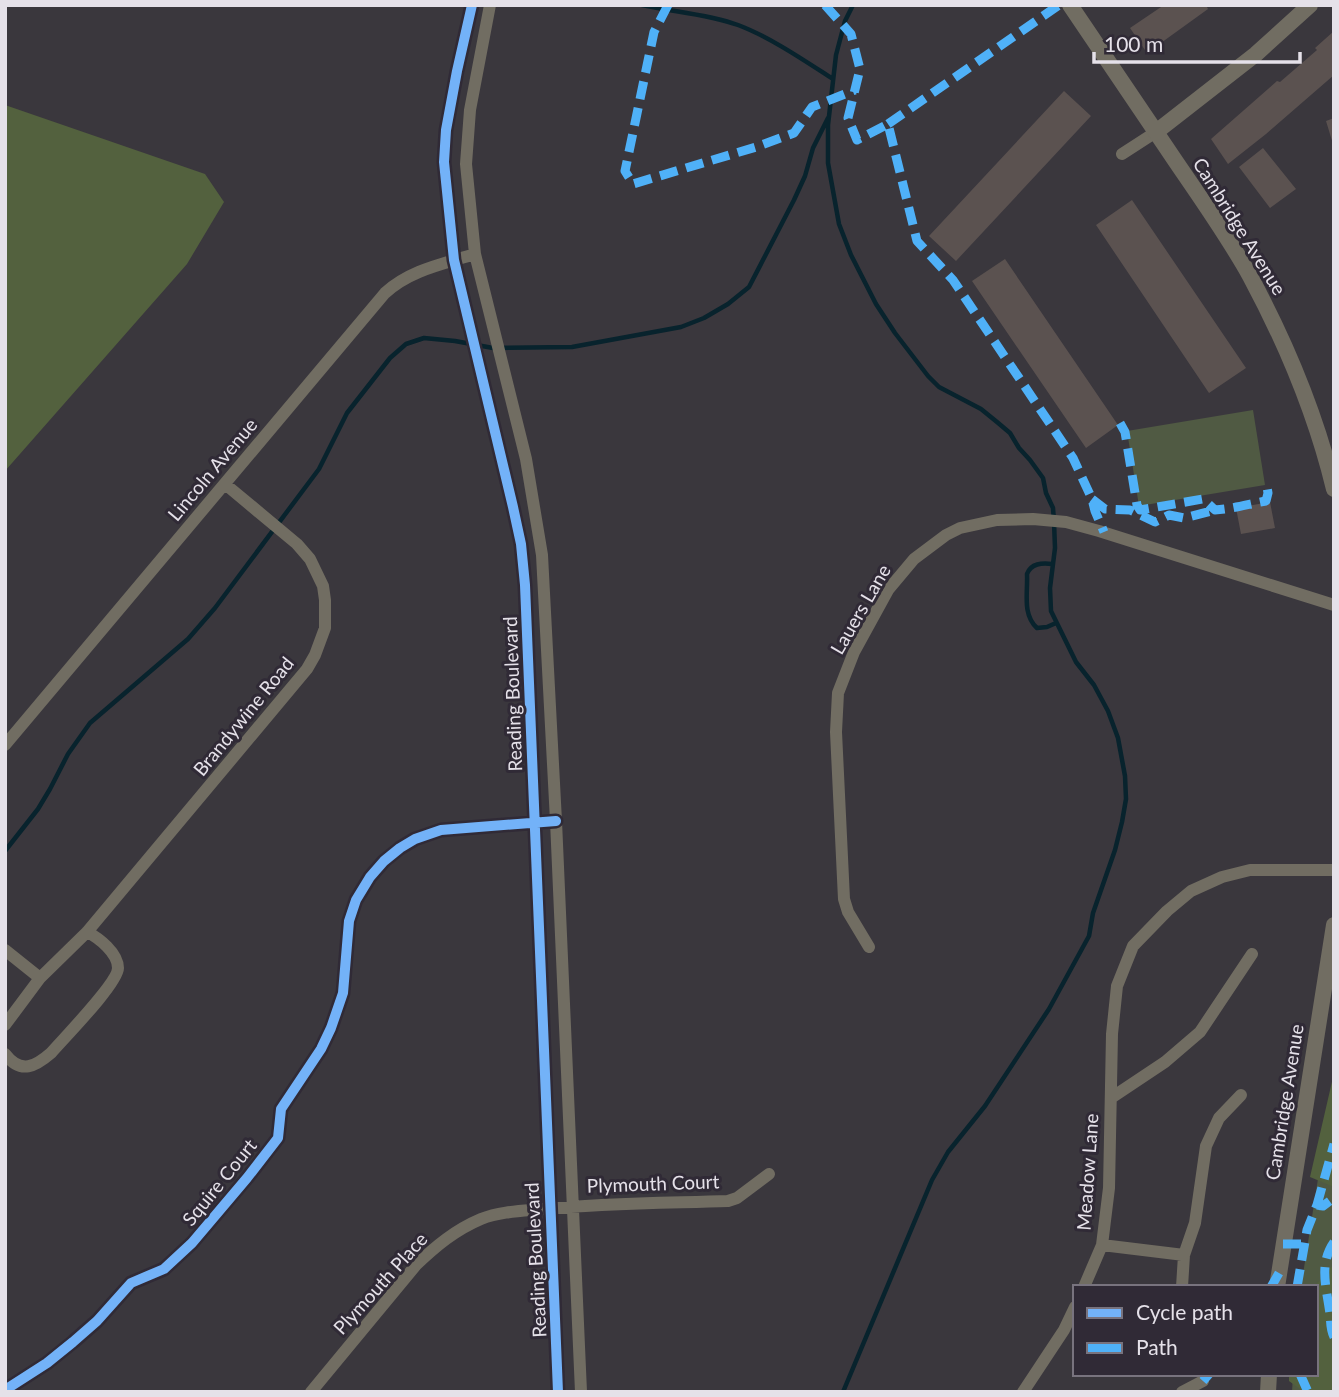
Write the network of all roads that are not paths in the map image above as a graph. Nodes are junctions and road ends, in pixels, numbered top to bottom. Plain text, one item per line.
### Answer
1 (472, 5) edge
2 (490, 5) edge
3 (1070, 5) edge
4 (1310, 5) edge
5 (1156, 132) junction
6 (1122, 154) dead end
7 (475, 254) junction
8 (454, 260) junction
9 (225, 484) junction
10 (1334, 489) edge
11 (1334, 606) edge
12 (5, 745) edge
13 (556, 821) junction
14 (534, 822) junction
15 (1334, 870) edge
16 (1334, 925) edge
17 (87, 932) junction
18 (869, 947) dead end
19 (5, 950) edge
20 (1252, 954) dead end
21 (40, 978) junction
22 (5, 1025) edge
23 (5, 1054) edge
24 (1241, 1096) dead end
25 (1111, 1098) junction
26 (769, 1174) dead end
27 (573, 1206) junction
28 (550, 1208) junction
29 (1102, 1245) junction
30 (1184, 1255) junction
31 (1085, 1285) edge
32 (1182, 1285) edge
33 (1278, 1285) edge
34 (1073, 1311) edge
35 (1203, 1382) edge
36 (9, 1387) edge
37 (311, 1392) edge
38 (558, 1392) edge
39 (581, 1392) edge
40 (1023, 1392) edge
41 (1182, 1392) edge

1 - 8 street, Reading Boulevard
2 - 7 street, Reading Boulevard
3 - 5 street, Cambridge Avenue
4 - 5 street
5 - 6 street
5 - 10 street, Cambridge Avenue
7 - 8 street, Lincoln Avenue
7 - 13 street, Reading Boulevard
8 - 9 street, Lincoln Avenue
8 - 14 street, Reading Boulevard
9 - 12 street, Lincoln Avenue
9 - 17 street, Brandywine Road
11 - 18 street, Lauers Lane
13 - 14 street, Squire Court
13 - 27 street, Reading Boulevard
14 - 28 street, Reading Boulevard
14 - 36 street, Squire Court
15 - 25 street, Meadow Lane
16 - 33 street, Cambridge Avenue
17 - 21 street, Brandywine Road
17 - 23 street
19 - 21 street
20 - 25 street, Meadow Lane
21 - 22 street, Brandywine Road
24 - 30 street
25 - 29 street, Meadow Lane
26 - 27 street, Plymouth Court
27 - 28 street, Plymouth Place
27 - 39 street, Reading Boulevard
28 - 37 street, Plymouth Place
28 - 38 street, Reading Boulevard
29 - 30 street
29 - 31 street, Meadow Lane
30 - 32 street
34 - 40 street
35 - 41 street

